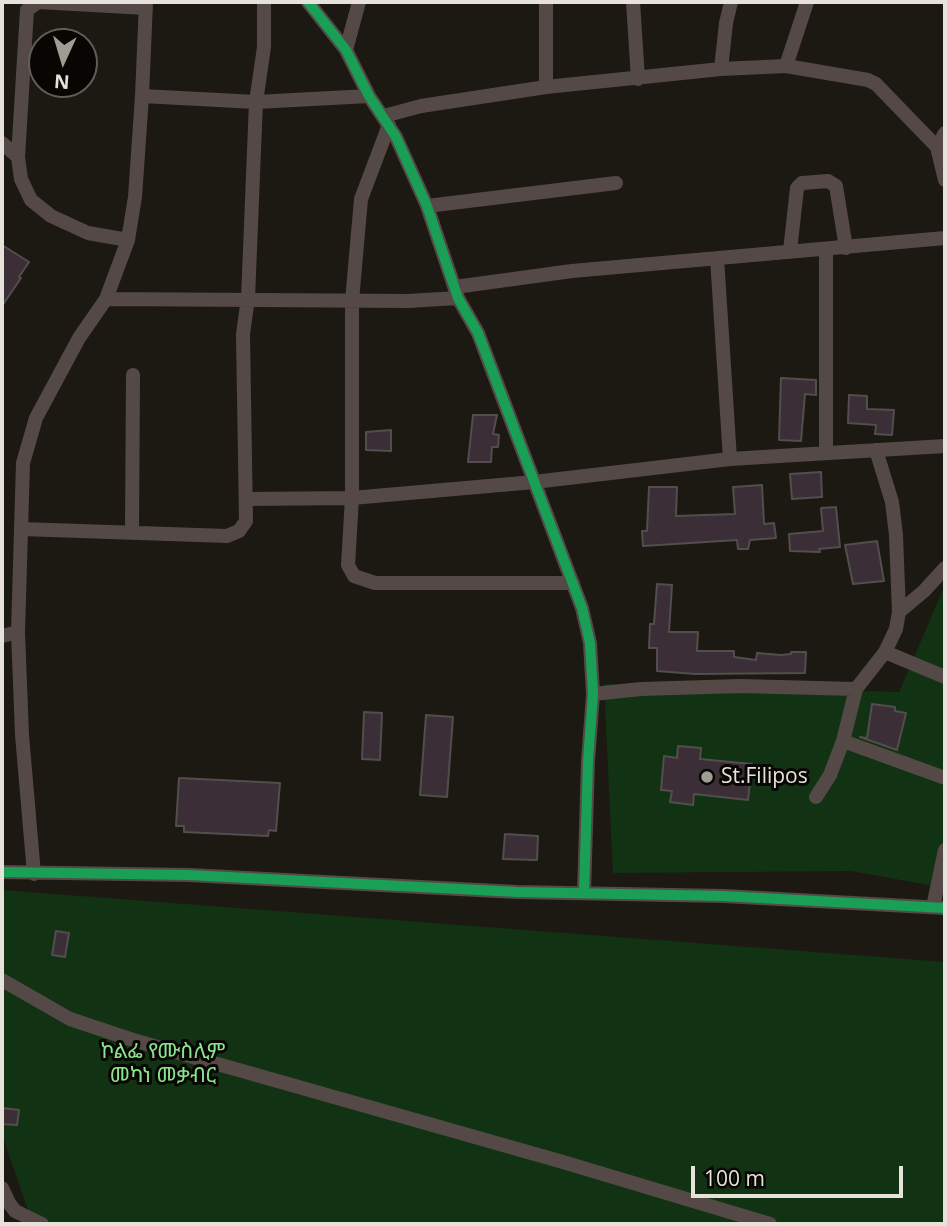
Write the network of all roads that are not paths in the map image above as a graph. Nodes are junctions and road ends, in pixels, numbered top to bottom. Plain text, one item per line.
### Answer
1 (264, 2) edge
2 (308, 2) edge
3 (359, 2) edge
4 (546, 2) edge
5 (633, 2) edge
6 (731, 2) edge
7 (807, 2) edge
8 (146, 5) edge
9 (346, 50) junction
10 (786, 66) junction
11 (721, 69) junction
12 (638, 79) junction
13 (547, 87) junction
14 (142, 96) junction
15 (369, 96) junction
16 (256, 102) junction
17 (386, 120) junction
18 (945, 133) edge
19 (2, 143) edge
20 (937, 147) junction
21 (18, 157) junction
22 (945, 180) edge
23 (616, 183) dead end
24 (427, 206) junction
25 (945, 238) edge
26 (128, 240) junction
27 (826, 248) junction
28 (846, 248) junction
29 (790, 251) junction
30 (718, 258) junction
31 (457, 293) junction
32 (106, 299) junction
33 (248, 299) junction
34 (352, 301) junction
35 (134, 375) dead end
36 (945, 446) edge
37 (876, 450) junction
38 (826, 451) junction
39 (730, 459) junction
40 (534, 482) junction
41 (352, 498) junction
42 (247, 499) junction
43 (21, 529) junction
44 (132, 531) junction
45 (945, 568) edge
46 (573, 583) junction
47 (899, 612) junction
48 (18, 632) junction
49 (2, 636) edge
50 (886, 652) junction
51 (945, 677) edge
52 (856, 689) junction
53 (593, 694) junction
54 (843, 741) junction
55 (945, 778) edge
56 (816, 797) dead end
57 (945, 849) edge
58 (2, 872) edge
59 (34, 874) junction
60 (584, 893) junction
61 (939, 908) edge
62 (2, 980) edge
63 (2, 1188) edge
64 (42, 1224) edge
65 (770, 1224) edge

1 - 16 street
2 - 9 street
3 - 9 street
4 - 13 street
5 - 12 street
6 - 11 street
7 - 10 street
8 - 14 street
8 - 21 street
9 - 15 street
10 - 11 street
10 - 20 street
11 - 12 street
12 - 13 street
13 - 17 street
14 - 16 street
14 - 26 street
15 - 16 street
15 - 17 street
16 - 33 street
17 - 24 street
17 - 34 street
18 - 20 street
19 - 21 street
20 - 22 street
21 - 26 street
23 - 24 street
24 - 31 street
25 - 28 street
26 - 32 street
27 - 28 street
27 - 29 street
27 - 38 street
28 - 29 street
29 - 30 street
30 - 31 street
30 - 39 street
31 - 34 street
31 - 40 street
32 - 33 street
32 - 43 street
33 - 34 street
33 - 42 street
34 - 41 street
35 - 44 street
36 - 37 street
37 - 38 street
37 - 47 street
38 - 39 street
39 - 40 street
40 - 41 street
40 - 46 street
41 - 42 street
41 - 46 street
42 - 44 street
43 - 44 street
43 - 48 street
45 - 47 street
46 - 53 street
47 - 50 street
48 - 49 street
48 - 59 street
50 - 51 street
50 - 52 street
52 - 53 street
52 - 54 street
53 - 60 street
54 - 55 street
54 - 56 street
57 - 61 street
58 - 59 street
59 - 60 street
60 - 61 street
62 - 65 street
63 - 64 street

